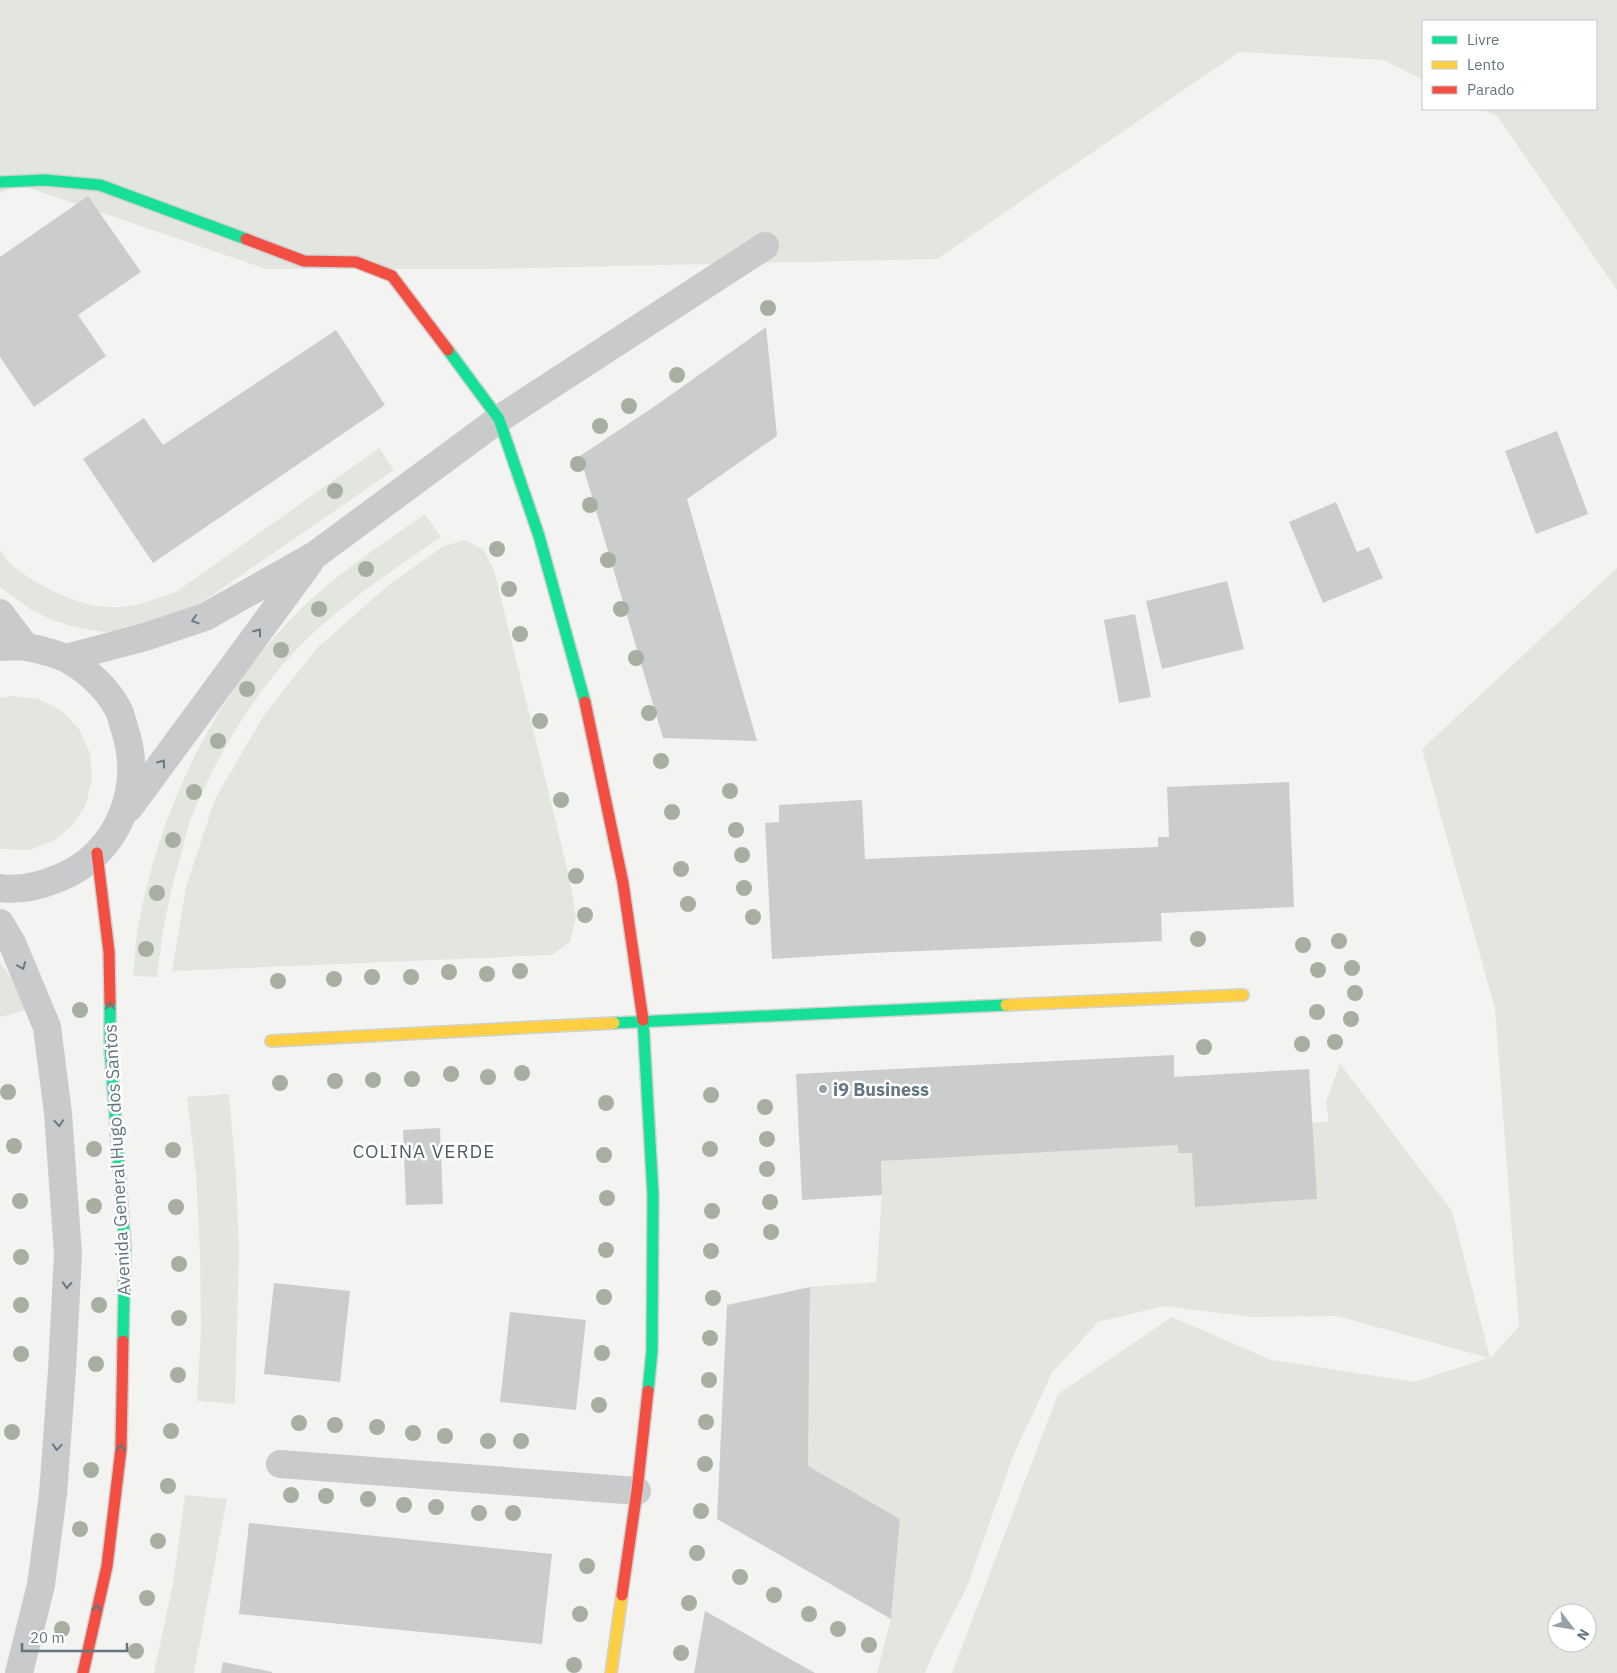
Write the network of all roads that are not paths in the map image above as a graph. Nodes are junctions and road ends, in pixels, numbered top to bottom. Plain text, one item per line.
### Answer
1 (0, 182) edge
2 (765, 246) dead end
3 (498, 419) junction
4 (315, 555) junction
5 (0, 613) edge
6 (13, 647) edge
7 (66, 658) junction
8 (123, 816) junction
9 (97, 853) junction
10 (0, 888) edge
11 (0, 923) edge
12 (1243, 996) dead end
13 (643, 1021) junction
14 (271, 1041) dead end
15 (280, 1464) dead end
16 (637, 1491) junction
17 (19, 1673) edge
18 (83, 1673) edge
19 (611, 1673) edge

1 - 3 street
2 - 3 street
3 - 4 street
3 - 13 street
4 -> 7 street
8 -> 4 street
5 - 6 street
6 - 7 street
7 - 8 street
8 - 9 street
9 - 10 street
18 -> 9 street, Avenida General Hugo dos Santos
11 -> 17 street
12 - 13 street
13 - 14 street
13 - 16 street
15 - 16 street
16 - 19 street

